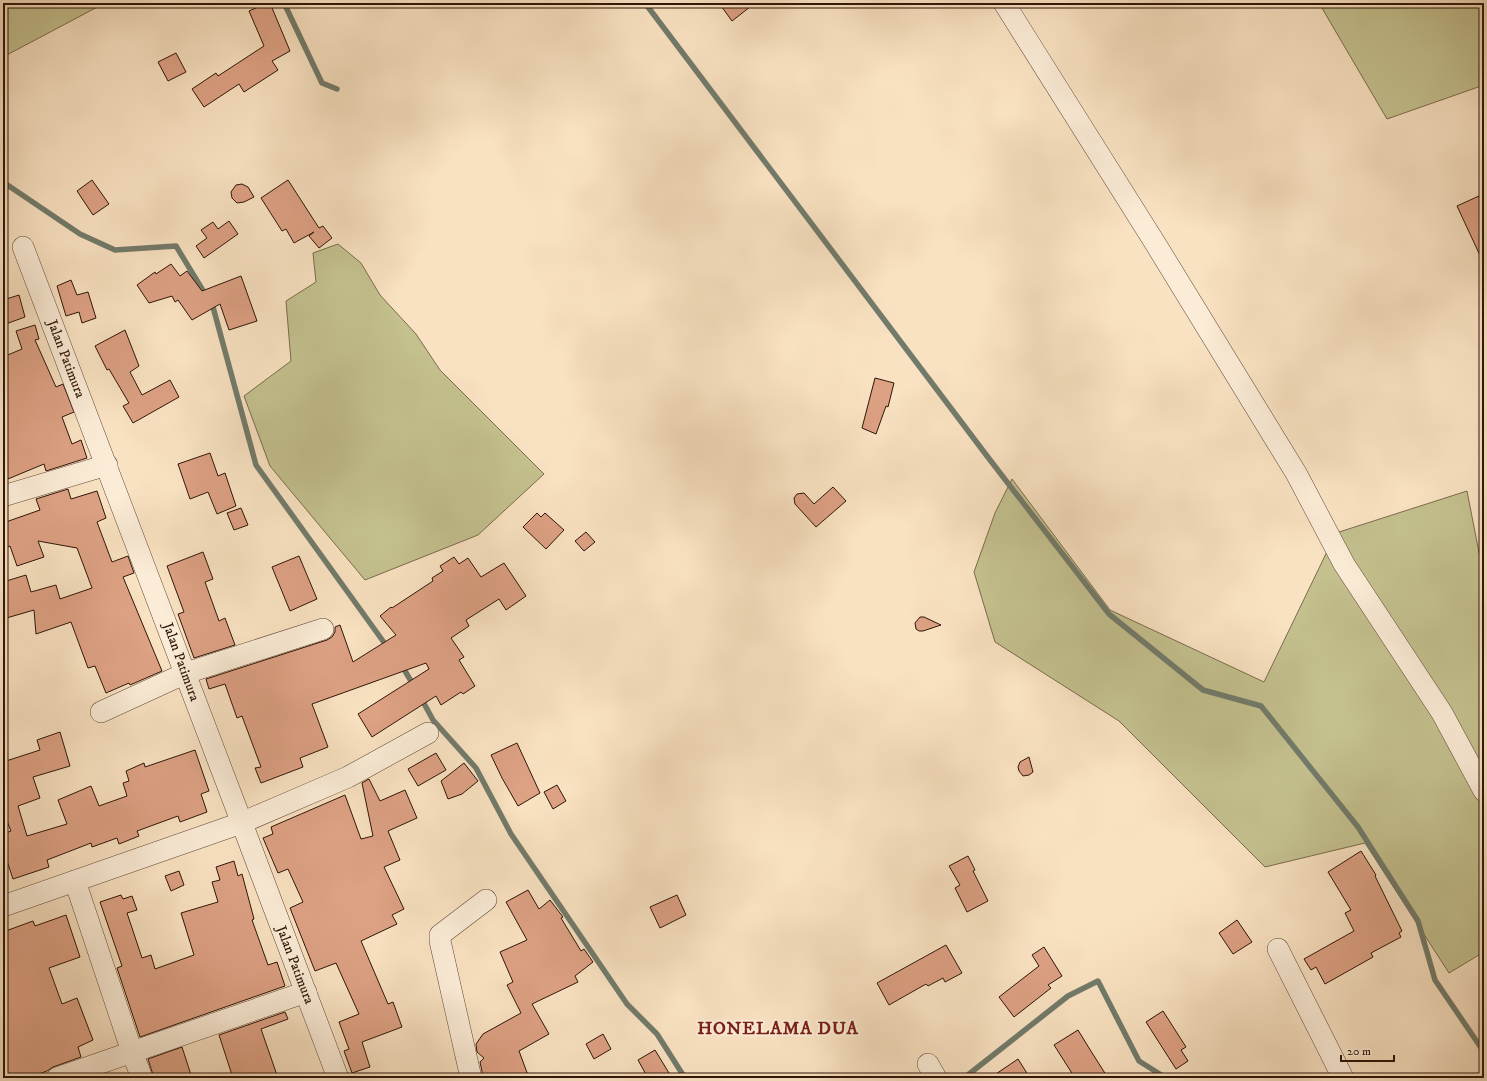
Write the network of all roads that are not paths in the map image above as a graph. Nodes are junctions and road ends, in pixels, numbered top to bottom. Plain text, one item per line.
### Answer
1 (1004, 3) edge
2 (23, 247) dead end
3 (107, 465) junction
4 (3, 496) edge
5 (323, 629) dead end
6 (186, 673) junction
7 (100, 712) dead end
8 (428, 733) dead end
9 (1484, 791) edge
10 (241, 823) junction
11 (75, 881) junction
12 (486, 900) dead end
13 (3, 906) edge
14 (1278, 949) dead end
15 (306, 992) junction
16 (132, 1052) junction
17 (57, 1078) edge
18 (142, 1078) edge
19 (338, 1078) edge
20 (470, 1078) edge
21 (1343, 1078) edge

1 - 9 street
2 - 3 street, Jalan Patimura
3 - 4 street
3 - 6 street, Jalan Patimura
5 - 6 street
6 - 7 street
6 - 10 street, Jalan Patimura
8 - 10 street
10 - 11 street
10 - 15 street, Jalan Patimura
11 - 13 street
11 - 16 street
12 - 20 street
14 - 21 street
15 - 16 street
15 - 19 street, Jalan Patimura
16 - 17 street
16 - 18 street

